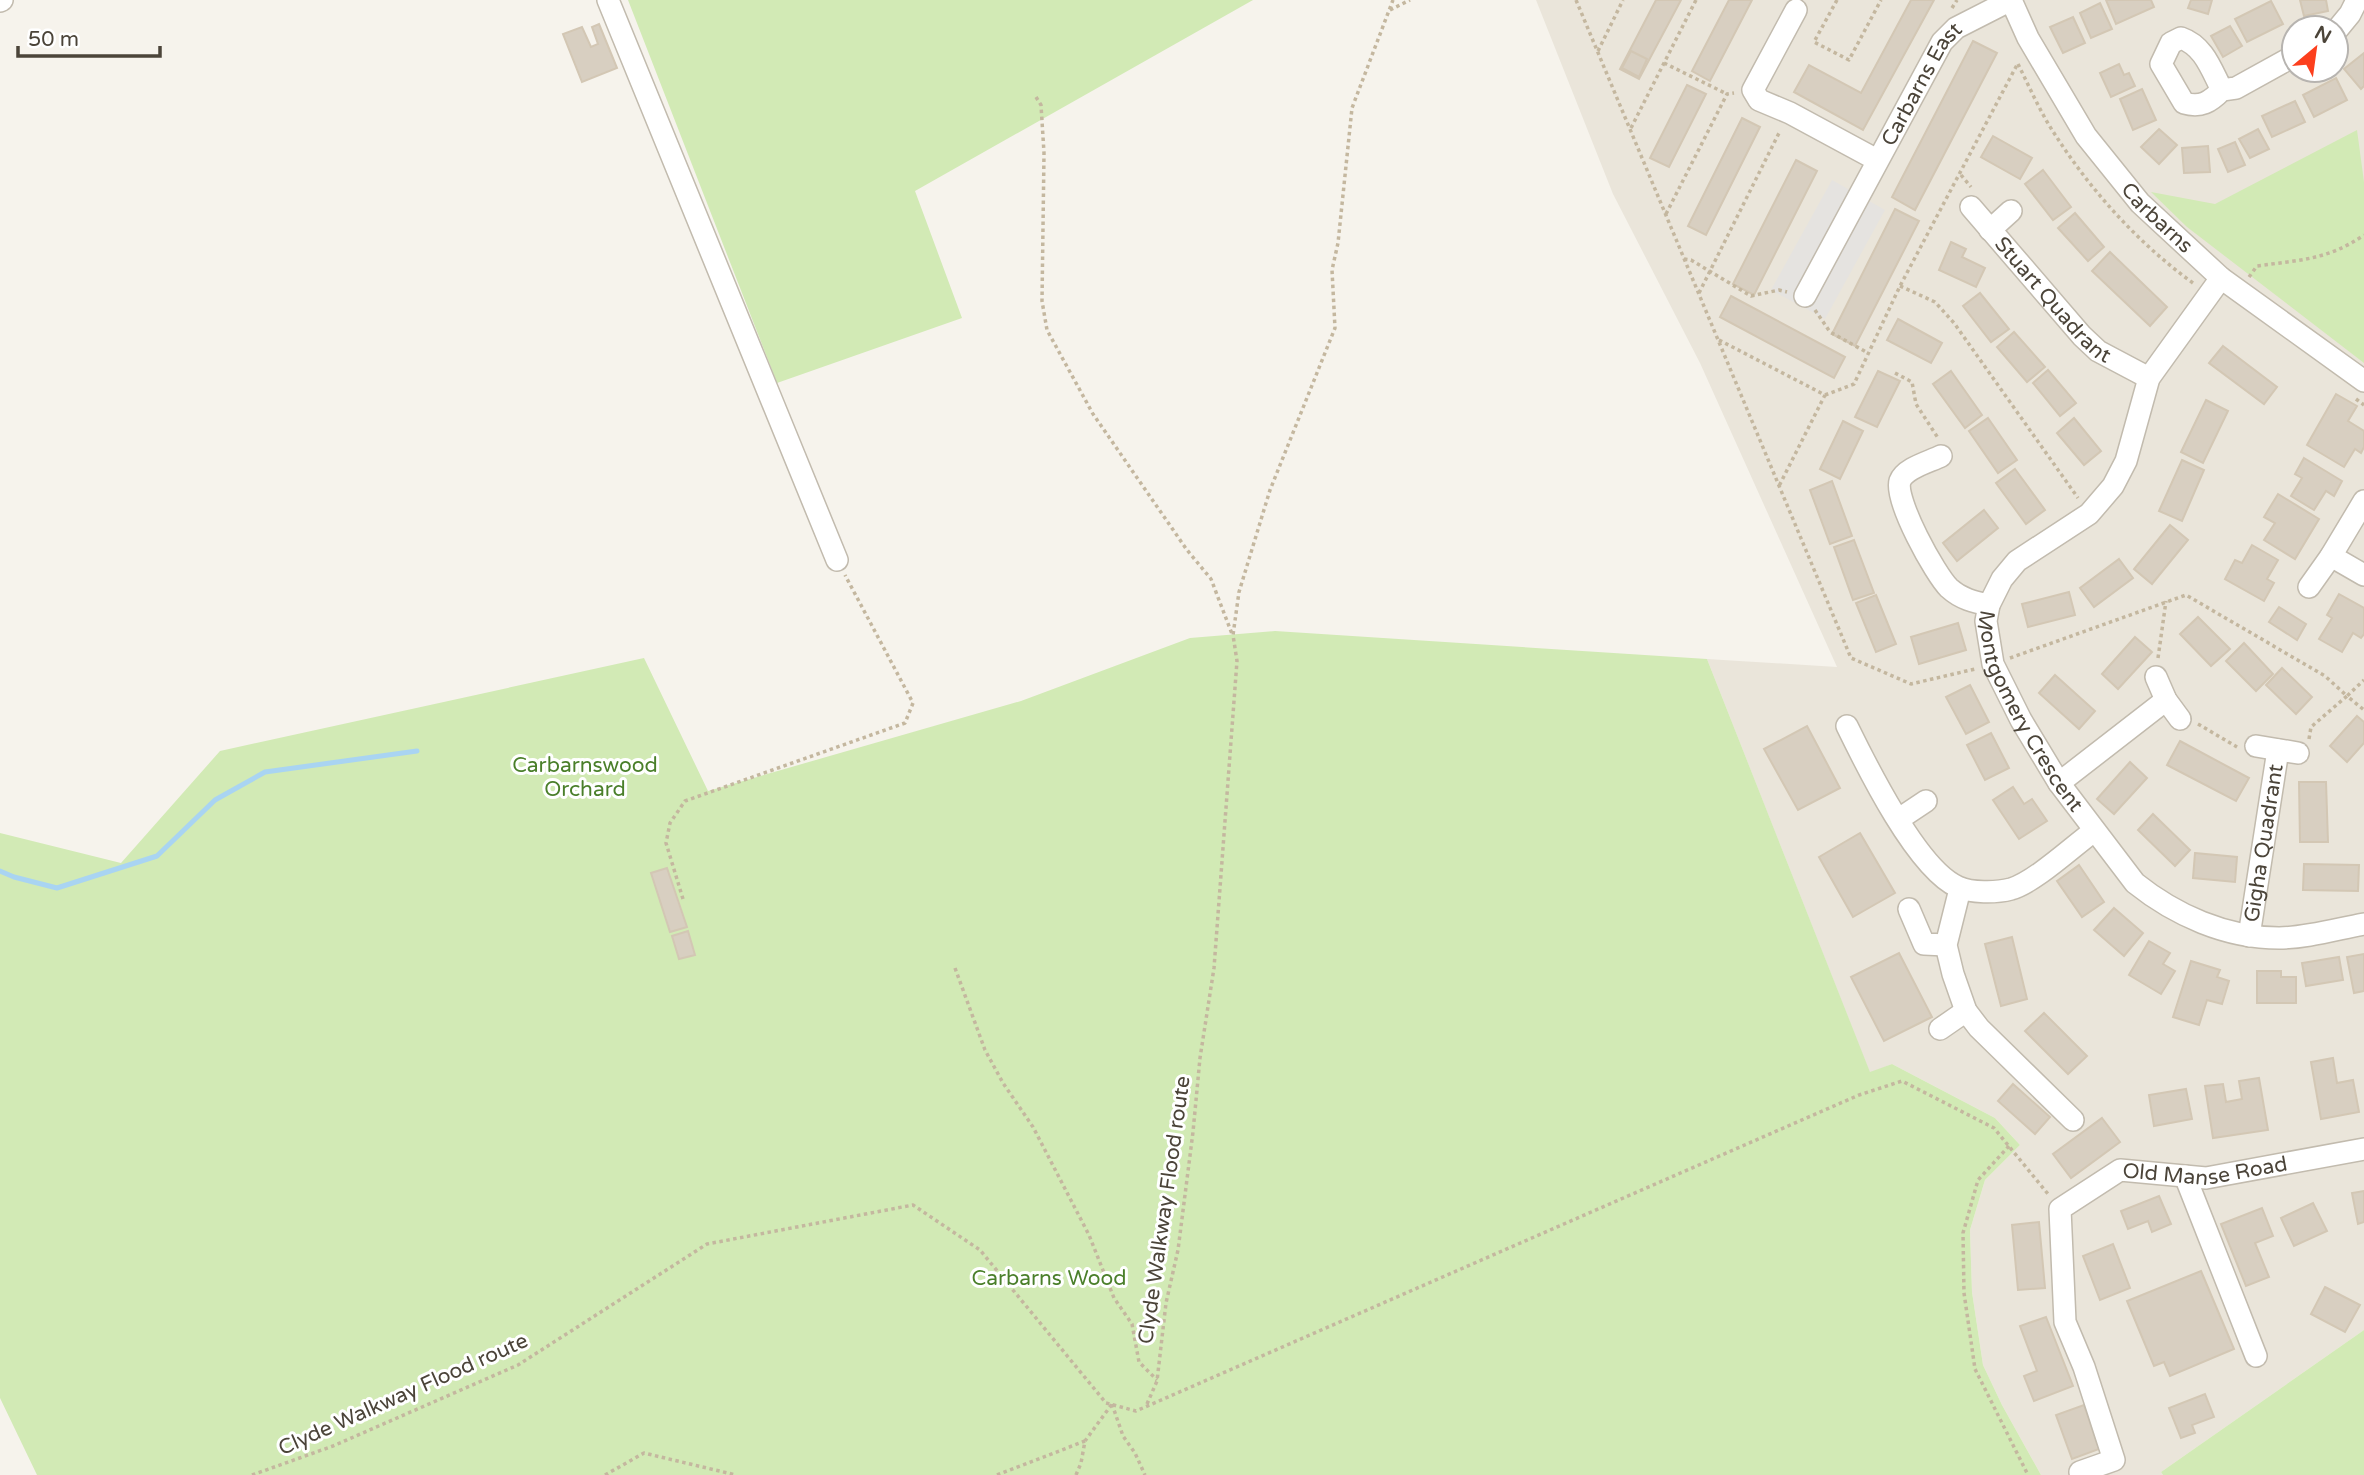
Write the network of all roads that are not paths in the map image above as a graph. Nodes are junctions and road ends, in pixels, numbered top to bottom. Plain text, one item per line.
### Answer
1 (608, 0) edge
2 (2011, 0) edge
3 (1796, 10) dead end
4 (2280, 64) edge
5 (2222, 90) dead end
6 (1877, 160) junction
7 (1970, 207) dead end
8 (2011, 211) dead end
9 (1990, 230) junction
10 (2221, 278) junction
11 (1805, 296) road end
12 (2150, 378) junction
13 (2364, 381) edge
14 (1941, 456) road end
15 (2364, 501) edge
16 (2332, 556) junction
17 (838, 560) road end
18 (2364, 575) edge
19 (2309, 587) dead end
20 (1989, 605) junction
21 (2155, 677) road end
22 (2166, 700) junction
23 (2180, 719) road end
24 (1846, 726) dead end
25 (2256, 746) road end
26 (2059, 783) junction
27 (1926, 801) dead end
28 (1899, 818) junction
29 (2094, 831) junction
30 (1960, 889) junction
31 (1909, 909) dead end
32 (2364, 925) edge
33 (2249, 936) junction
34 (1946, 945) junction
35 (1966, 1011) junction
36 (1940, 1029) dead end
37 (2073, 1120) dead end
38 (2364, 1149) edge
39 (2185, 1176) junction
40 (2256, 1356) dead end
41 (2080, 1472) dead end

1 - 17 street
2 - 6 street, Carbarns East
2 - 10 street, Carbarns
3 - 6 street, Carbarns East
4 - 5 street
6 - 11 street, Carbarns East
7 - 9 street, Stuart Quadrant
8 - 9 street
9 - 12 street, Stuart Quadrant
10 - 12 street, Montgomery Crescent
10 - 13 street, Carbarns
12 - 20 street, Montgomery Crescent
14 - 20 street
15 - 16 street
16 - 18 street
16 - 19 street
20 - 26 street, Montgomery Crescent
21 - 22 street
22 - 23 street
22 - 26 street
24 - 28 street
25 - 33 street, Gigha Quadrant
26 - 29 street, Montgomery Crescent
27 - 28 street
28 - 30 street
29 - 30 street
29 - 33 street, Montgomery Crescent
30 - 34 street
31 - 34 street
32 - 33 street, Montgomery Crescent
34 - 35 street
35 - 36 street
35 - 37 street
38 - 39 street, Old Manse Road
39 - 40 street
39 - 41 street, Old Manse Road

